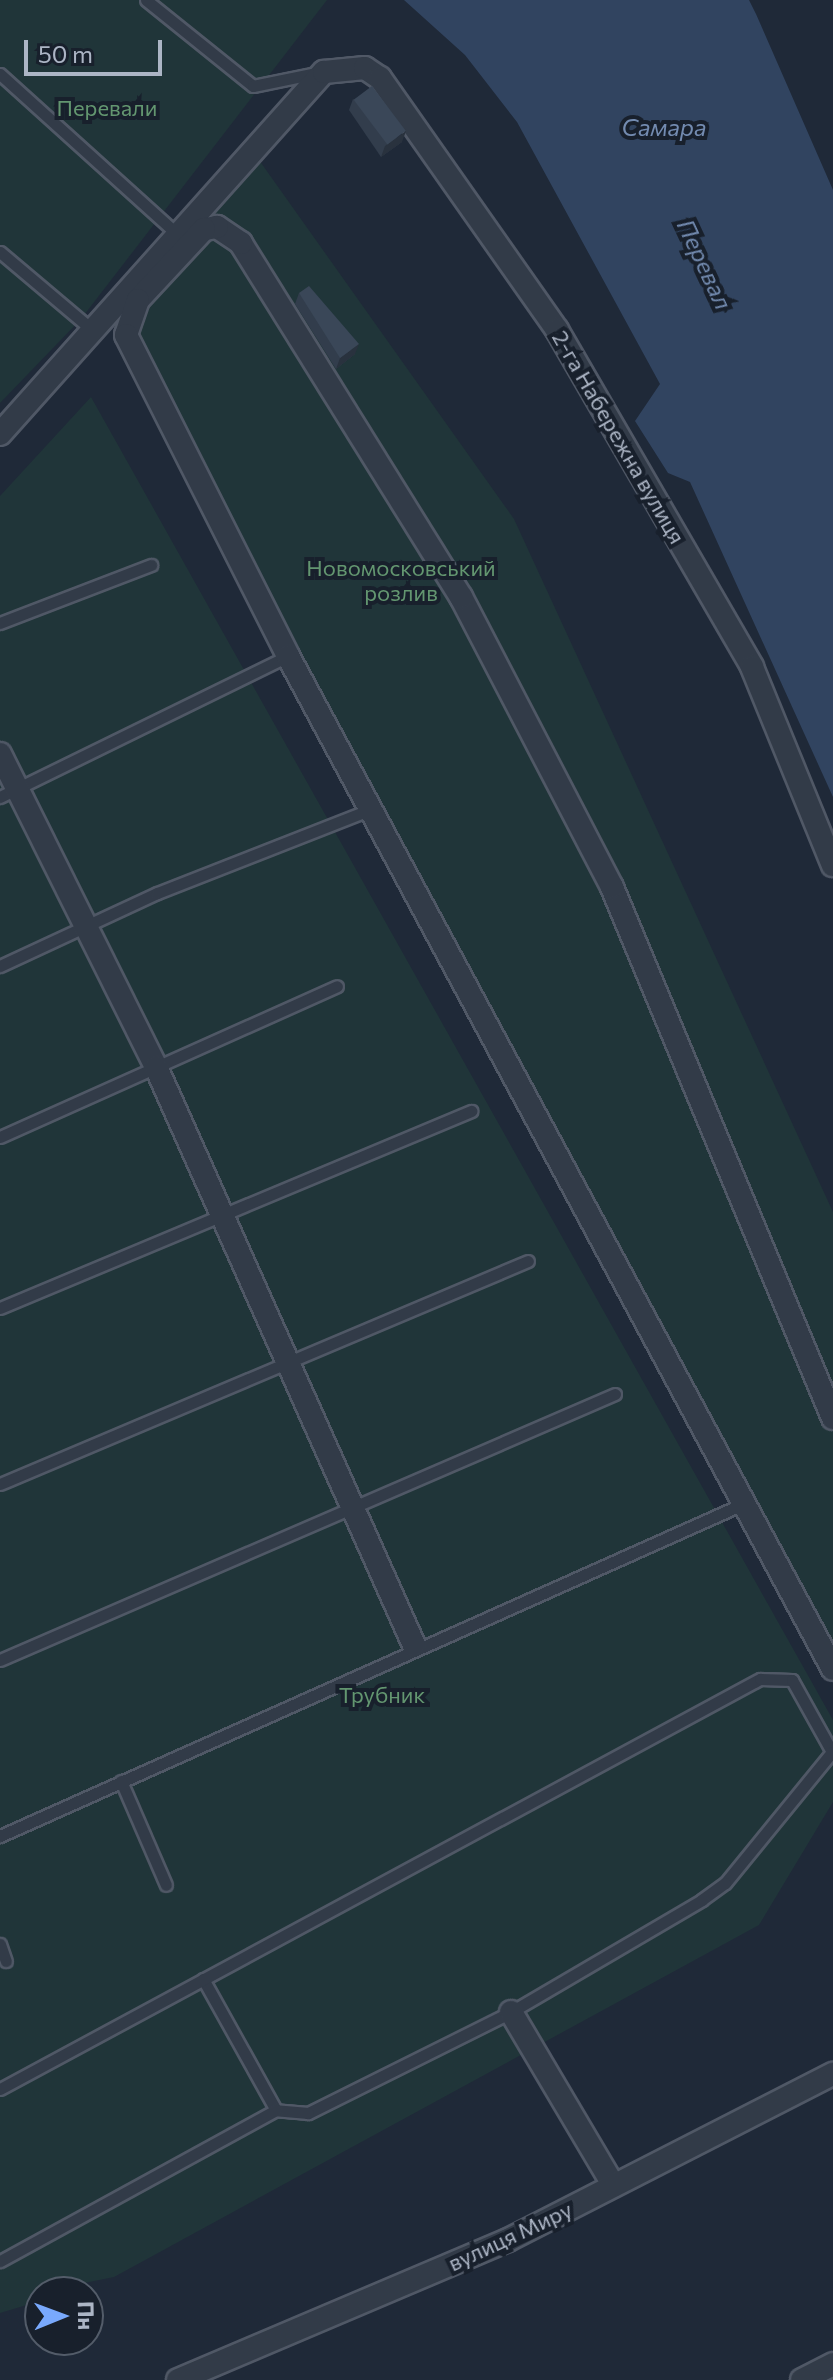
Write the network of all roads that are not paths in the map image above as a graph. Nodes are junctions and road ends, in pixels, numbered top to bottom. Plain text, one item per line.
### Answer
1 (146, 0) edge
2 (330, 69) junction
3 (0, 74) edge
4 (175, 232) junction
5 (0, 252) edge
6 (91, 329) junction
7 (0, 434) edge
8 (151, 565) dead end
9 (0, 623) edge
10 (288, 656) junction
11 (0, 754) edge
12 (9, 793) edge
13 (371, 809) junction
14 (833, 865) edge
15 (88, 927) junction
16 (0, 966) edge
17 (337, 986) dead end
18 (156, 1067) junction
19 (471, 1111) dead end
20 (0, 1137) edge
21 (223, 1213) junction
22 (528, 1261) dead end
23 (0, 1308) edge
24 (288, 1357) junction
25 (615, 1394) dead end
26 (833, 1418) edge
27 (0, 1484) edge
28 (745, 1503) junction
29 (354, 1507) junction
30 (414, 1645) junction
31 (0, 1660) edge
32 (833, 1669) edge
33 (121, 1781) junction
34 (0, 1836) edge
35 (166, 1885) dead end
36 (0, 1944) edge
37 (6, 1961) dead end
38 (203, 1979) junction
39 (511, 2012) junction
40 (833, 2074) edge
41 (0, 2089) edge
42 (276, 2110) junction
43 (612, 2183) junction
44 (0, 2261) edge
45 (833, 2364) edge
46 (178, 2380) edge
47 (802, 2380) edge

1 - 2 lane
2 - 4 street
2 - 14 street, 2-га Набережна вулиця
3 - 4 lane
4 - 6 street
5 - 6 lane
6 - 7 street
8 - 9 lane
10 - 12 lane
10 - 13 street
10 - 26 street
11 - 12 street
12 - 15 street
13 - 15 lane
13 - 28 street
15 - 16 lane
15 - 18 street
17 - 18 lane
18 - 20 lane
18 - 21 street
19 - 21 lane
21 - 23 lane
21 - 24 street
22 - 24 lane
24 - 27 lane
24 - 29 street
25 - 29 lane
28 - 30 lane
28 - 32 street
29 - 30 street
29 - 31 lane
30 - 33 lane
33 - 34 lane
33 - 35 lane
36 - 37 lane
38 - 39 lane
38 - 41 lane
38 - 42 lane
39 - 42 lane
39 - 43 street
40 - 43 street, вулиця Миру
42 - 44 lane
43 - 46 street, вулиця Миру
45 - 47 street

